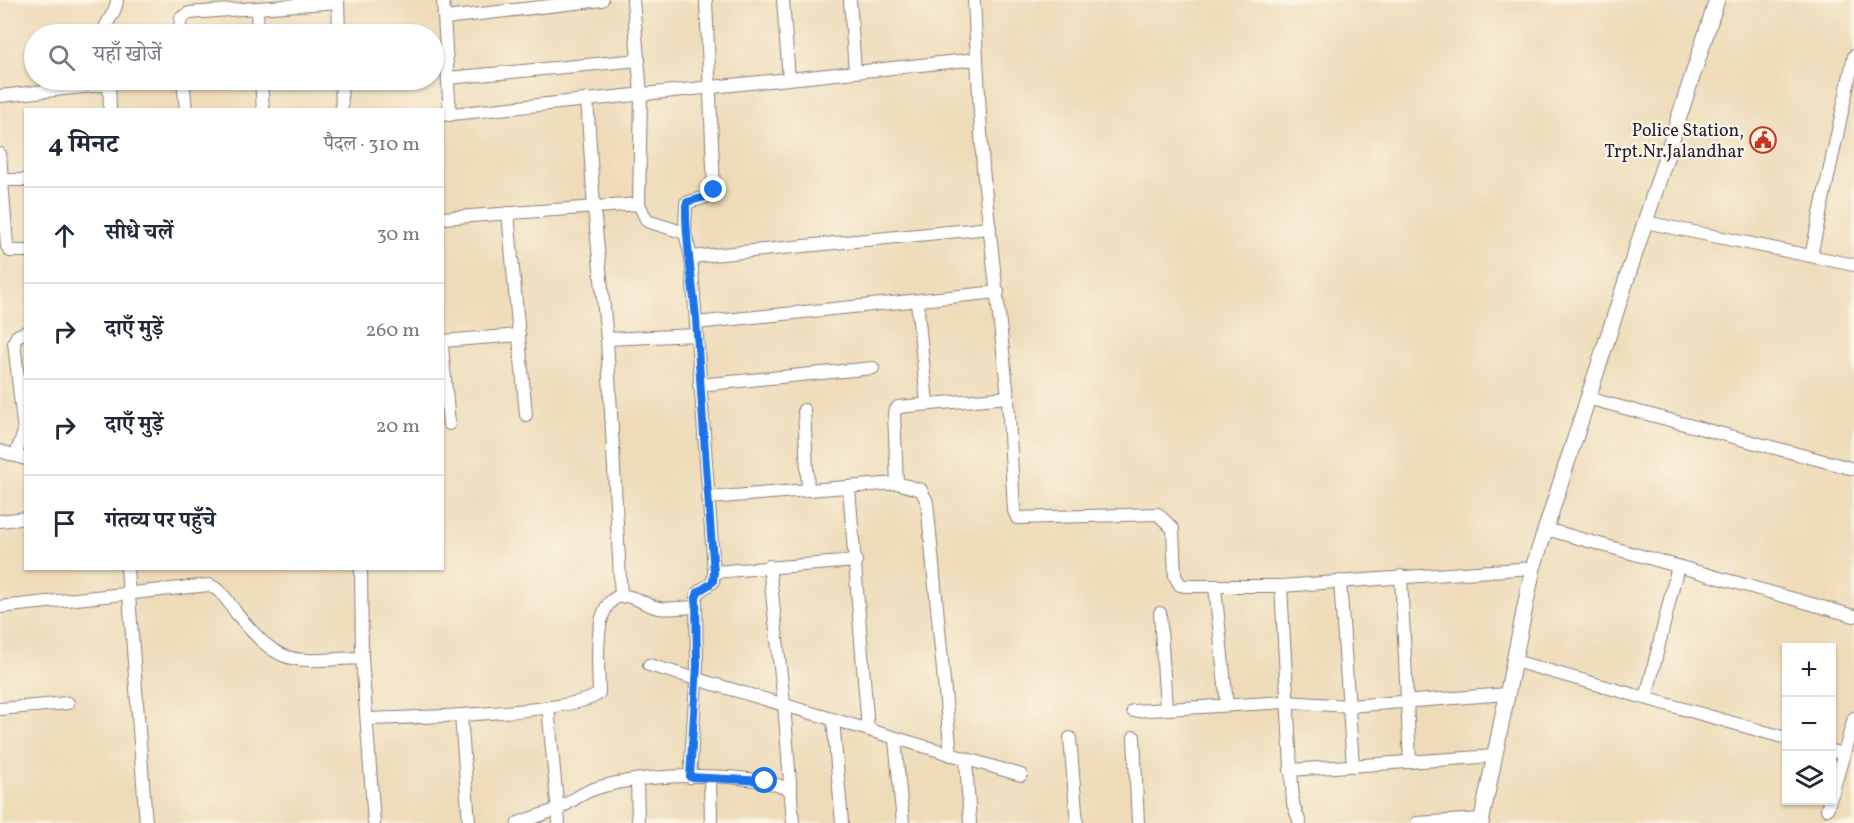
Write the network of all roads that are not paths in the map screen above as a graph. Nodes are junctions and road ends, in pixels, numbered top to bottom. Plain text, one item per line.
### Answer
1 (117, 0) edge
2 (443, 0) edge
3 (602, 0) edge
4 (633, 0) edge
5 (706, 0) edge
6 (783, 0) edge
7 (850, 0) edge
8 (974, 0) edge
9 (1717, 0) edge
10 (338, 1) edge
11 (220, 6) edge
12 (257, 9) junction
13 (445, 18) junction
14 (106, 24) edge
15 (180, 24) edge
16 (258, 24) edge
17 (339, 24) edge
18 (1854, 56) edge
19 (977, 59) junction
20 (639, 60) junction
21 (855, 72) junction
22 (448, 78) junction
23 (789, 79) junction
24 (711, 88) junction
25 (47, 90) edge
26 (110, 90) edge
27 (184, 90) edge
28 (262, 90) edge
29 (341, 90) edge
30 (640, 94) junction
31 (0, 96) edge
32 (587, 99) junction
33 (110, 108) edge
34 (186, 108) edge
35 (264, 108) edge
36 (342, 108) edge
37 (446, 115) edge
38 (0, 154) edge
39 (3, 180) junction
40 (24, 180) edge
41 (639, 204) junction
42 (594, 208) junction
43 (508, 213) junction
44 (444, 218) edge
45 (1645, 222) junction
46 (990, 228) junction
47 (685, 234) junction
48 (24, 250) edge
49 (1810, 256) junction
50 (691, 257) junction
51 (1854, 265) edge
52 (998, 292) junction
53 (918, 301) junction
54 (696, 329) junction
55 (24, 333) edge
56 (519, 334) junction
57 (607, 339) junction
58 (444, 340) edge
59 (444, 368) edge
60 (873, 368) dead end
61 (699, 385) junction
62 (1008, 397) junction
63 (1587, 398) junction
64 (927, 403) junction
65 (804, 410) dead end
66 (526, 415) dead end
67 (449, 424) dead end
68 (24, 432) edge
69 (24, 432) edge
70 (0, 451) edge
71 (20, 457) edge
72 (1854, 469) edge
73 (897, 483) junction
74 (849, 488) junction
75 (808, 490) junction
76 (708, 498) junction
77 (24, 518) edge
78 (0, 521) edge
79 (1546, 529) junction
80 (856, 561) junction
81 (769, 566) junction
82 (1678, 566) junction
83 (1533, 568) junction
84 (127, 570) edge
85 (361, 570) edge
86 (714, 572) junction
87 (1401, 576) junction
88 (1340, 581) junction
89 (1215, 586) junction
90 (1281, 586) junction
91 (129, 594) junction
92 (621, 597) junction
93 (0, 607) edge
94 (696, 607) junction
95 (1160, 613) dead end
96 (1854, 616) edge
97 (362, 658) junction
98 (1514, 661) junction
99 (649, 665) dead end
100 (697, 679) junction
101 (1508, 694) junction
102 (1646, 698) junction
103 (1286, 702) junction
104 (1408, 702) junction
105 (69, 703) dead end
106 (784, 703) junction
107 (1227, 705) junction
108 (1349, 706) junction
109 (548, 707) junction
110 (0, 709) edge
111 (1166, 709) junction
112 (1133, 711) dead end
113 (461, 716) junction
114 (1854, 718) edge
115 (368, 719) junction
116 (833, 720) junction
117 (868, 730) junction
118 (1134, 737) dead end
119 (1782, 737) edge
120 (1070, 738) dead end
121 (895, 739) junction
122 (1838, 752) edge
123 (951, 755) junction
124 (1495, 756) junction
125 (966, 761) junction
126 (1410, 762) junction
127 (1353, 766) junction
128 (1290, 770) junction
129 (1021, 775) dead end
130 (690, 777) junction
131 (710, 777) junction
132 (637, 780) junction
133 (791, 790) junction
134 (559, 808) junction
135 (1481, 821) edge
136 (146, 823) edge
137 (374, 823) edge
138 (469, 823) edge
139 (518, 823) edge
140 (559, 823) edge
141 (638, 823) edge
142 (711, 823) edge
143 (793, 823) edge
144 (842, 823) edge
145 (903, 823) edge
146 (970, 823) edge
147 (1077, 823) edge
148 (1138, 823) edge
149 (1300, 823) edge
150 (1417, 823) edge

1 - 14 street
2 - 13 street
3 - 13 street
4 - 20 street
5 - 24 street
6 - 23 street
7 - 21 street
8 - 19 street
9 - 45 street
10 - 12 street
10 - 17 street
11 - 12 street
11 - 15 street
12 - 16 street
13 - 22 street
18 - 49 street
19 - 21 street
19 - 46 street
20 - 22 street
20 - 30 street
21 - 23 street
22 - 37 street
23 - 24 street
24 - 30 street
24 - 47 street
25 - 31 street
26 - 33 street
27 - 34 street
28 - 35 street
29 - 36 street
30 - 32 street
30 - 41 street
32 - 37 street
32 - 42 street
38 - 39 street
39 - 40 street
39 - 48 street
41 - 42 street
41 - 47 street
42 - 43 street
42 - 57 street
43 - 44 street
43 - 56 street
45 - 49 street
45 - 63 street
46 - 50 street
46 - 52 street
47 - 50 street
49 - 51 street
50 - 54 street
52 - 53 street
52 - 62 street
53 - 54 street
53 - 64 street
54 - 57 street
54 - 61 street
55 - 68 street
56 - 58 street
56 - 66 street
57 - 92 street
59 - 67 street
60 - 61 street
61 - 76 street
62 - 64 street
62 - 89 street
63 - 72 street
63 - 79 street
64 - 73 street
65 - 75 street
69 - 71 street
70 - 71 street
73 - 74 street
73 - 123 street
74 - 75 street
74 - 80 street
75 - 76 street
76 - 86 street
77 - 78 street
79 - 82 street
79 - 83 street
80 - 81 street
80 - 117 street
81 - 86 street
81 - 106 street
82 - 96 street
82 - 102 street
83 - 87 street
83 - 98 street
84 - 91 street
85 - 97 street
86 - 94 street
87 - 88 street
87 - 104 street
88 - 90 street
88 - 108 street
89 - 90 street
89 - 107 street
90 - 103 street
91 - 93 street
91 - 97 street
91 - 136 street
92 - 94 street
92 - 109 street
94 - 100 street
95 - 111 street
97 - 115 street
98 - 101 street
98 - 102 street
99 - 100 street
100 - 106 street
100 - 130 street
101 - 104 street
101 - 124 street
102 - 119 street
103 - 107 street
103 - 108 street
103 - 128 street
104 - 108 street
104 - 126 street
105 - 110 street
106 - 116 street
106 - 133 street
107 - 111 street
108 - 127 street
109 - 113 street
109 - 134 street
111 - 112 street
113 - 115 street
113 - 138 street
114 - 122 street
115 - 137 street
116 - 117 street
116 - 144 street
117 - 121 street
118 - 148 street
120 - 147 street
121 - 123 street
121 - 145 street
123 - 125 street
124 - 126 street
124 - 135 street
125 - 129 street
125 - 146 street
126 - 127 street
127 - 128 street
128 - 149 street
130 - 131 street
130 - 132 street
131 - 133 street
131 - 142 street
132 - 134 street
132 - 141 street
133 - 143 street
134 - 139 street
134 - 140 street
135 - 150 street

